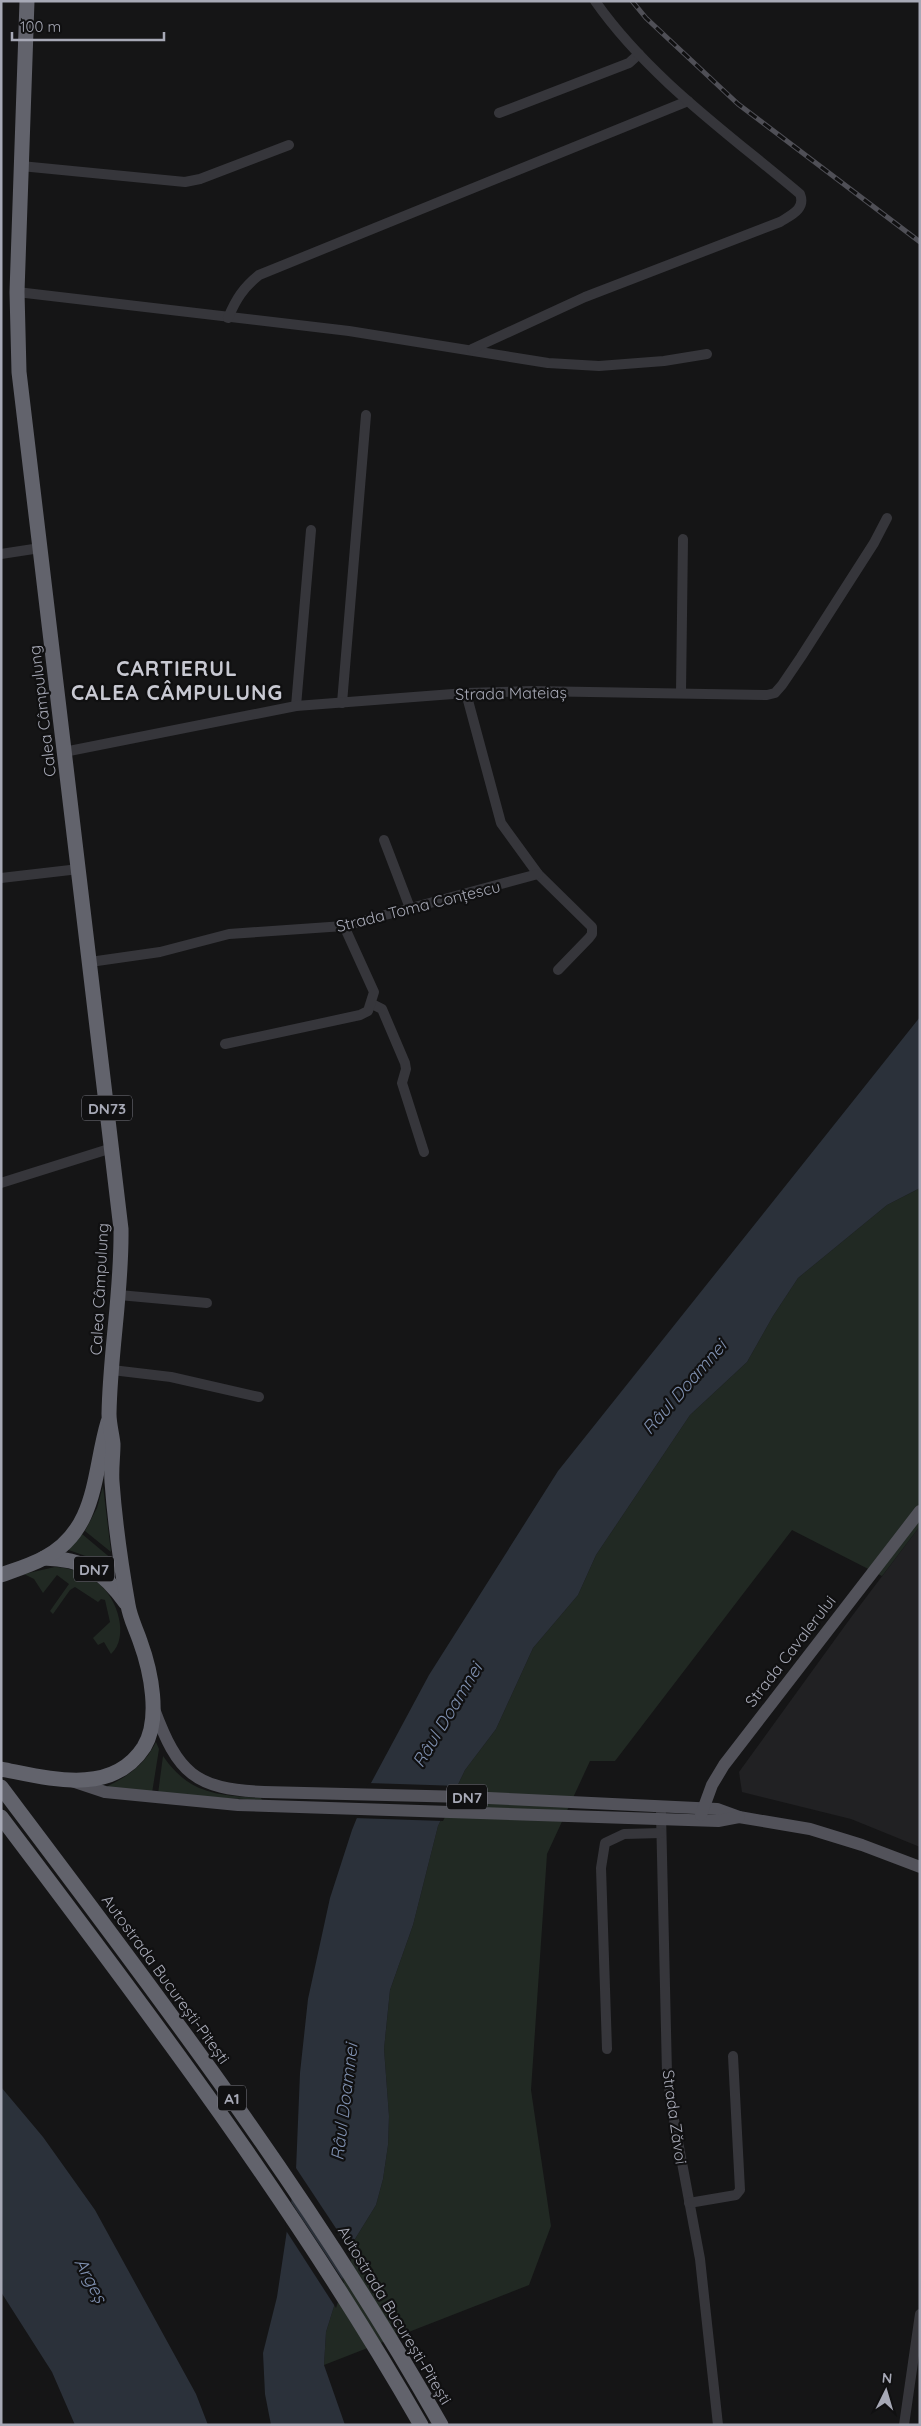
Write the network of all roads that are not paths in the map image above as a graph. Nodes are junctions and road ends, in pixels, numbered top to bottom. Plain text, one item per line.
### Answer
1 (27, 1) edge
2 (595, 1) edge
3 (639, 54) junction
4 (688, 102) junction
5 (499, 113) dead end
6 (290, 144) dead end
7 (21, 166) junction
8 (17, 292) junction
9 (228, 318) junction
10 (471, 349) junction
11 (707, 354) dead end
12 (366, 415) dead end
13 (888, 518) dead end
14 (310, 530) dead end
15 (683, 539) dead end
16 (40, 548) junction
17 (1, 554) edge
18 (681, 692) junction
19 (466, 693) junction
20 (342, 703) junction
21 (296, 706) junction
22 (64, 752) junction
23 (384, 840) dead end
24 (79, 870) junction
25 (538, 874) junction
26 (1, 878) edge
27 (410, 908) junction
28 (344, 926) junction
29 (90, 962) junction
30 (558, 970) dead end
31 (372, 1004) junction
32 (225, 1044) dead end
33 (112, 1148) junction
34 (424, 1152) dead end
35 (1, 1183) edge
36 (119, 1295) junction
37 (207, 1303) dead end
38 (112, 1370) junction
39 (259, 1397) dead end
40 (109, 1416) junction
41 (920, 1511) edge
42 (44, 1558) junction
43 (1, 1575) edge
44 (128, 1606) junction
45 (154, 1706) junction
46 (1, 1769) edge
47 (72, 1781) junction
48 (1, 1787) edge
49 (661, 1812) junction
50 (701, 1814) junction
51 (1, 1817) edge
52 (661, 1833) junction
53 (920, 1867) edge
54 (607, 2049) dead end
55 (733, 2056) dead end
56 (689, 2204) junction
57 (920, 2314) edge
58 (421, 2425) edge
59 (441, 2425) edge
60 (718, 2425) edge
61 (904, 2425) edge

1 - 7 highway, Calea Câmpulung / DN73
2 - 3 street
3 - 4 street
3 - 5 street
4 - 9 street
4 - 10 street
6 - 7 street
7 - 8 highway, Calea Câmpulung / DN73
8 - 9 street
8 - 16 highway, Calea Câmpulung / DN73
9 - 10 street
10 - 11 street
12 - 20 street
13 - 18 street, Strada Mateiaș
14 - 21 street
15 - 18 street
16 - 17 street
16 - 22 highway, Calea Câmpulung / DN73
18 - 19 street, Strada Mateiaș
19 - 20 street, Strada Mateiaș
19 - 25 street
20 - 21 street, Strada Mateiaș
21 - 22 street, Strada Mateiaș
22 - 24 highway, Calea Câmpulung / DN73
23 - 27 street
24 - 26 street
24 - 29 highway, Calea Câmpulung / DN73
25 - 27 street, Strada Toma Conțescu
25 - 30 street
27 - 28 street, Strada Toma Conțescu
28 - 29 street, Strada Toma Conțescu
28 - 31 street
29 - 33 highway, Calea Câmpulung / DN73
31 - 32 street
31 - 34 street
33 - 35 street
33 - 36 highway, Calea Câmpulung / DN73
36 - 37 street
36 - 38 highway, Calea Câmpulung / DN73
38 - 39 street
38 - 40 highway, Calea Câmpulung / DN73
40 - 42 highway, Calea Câmpulung
40 - 44 highway, Calea Câmpulung
41 - 50 main road, Strada Cavalerului
42 - 43 highway, Calea Câmpulung / DN7
42 - 44 highway, DN7
44 - 45 highway, Calea Câmpulung / DN7
45 - 47 highway, DN7
45 - 49 main road, DN7
46 - 47 highway, DN7
47 - 49 main road, DN7
48 - 59 highway, Autostrada București-Pitești / A1
49 - 50 main road, DN7
49 - 52 street, Strada Zăvoi
50 - 53 main road, DN7
51 - 58 highway, Autostrada București-Pitești / A1
52 - 54 street
52 - 56 street, Strada Zăvoi
55 - 56 street
56 - 60 street, Strada Zăvoi
57 - 61 street

